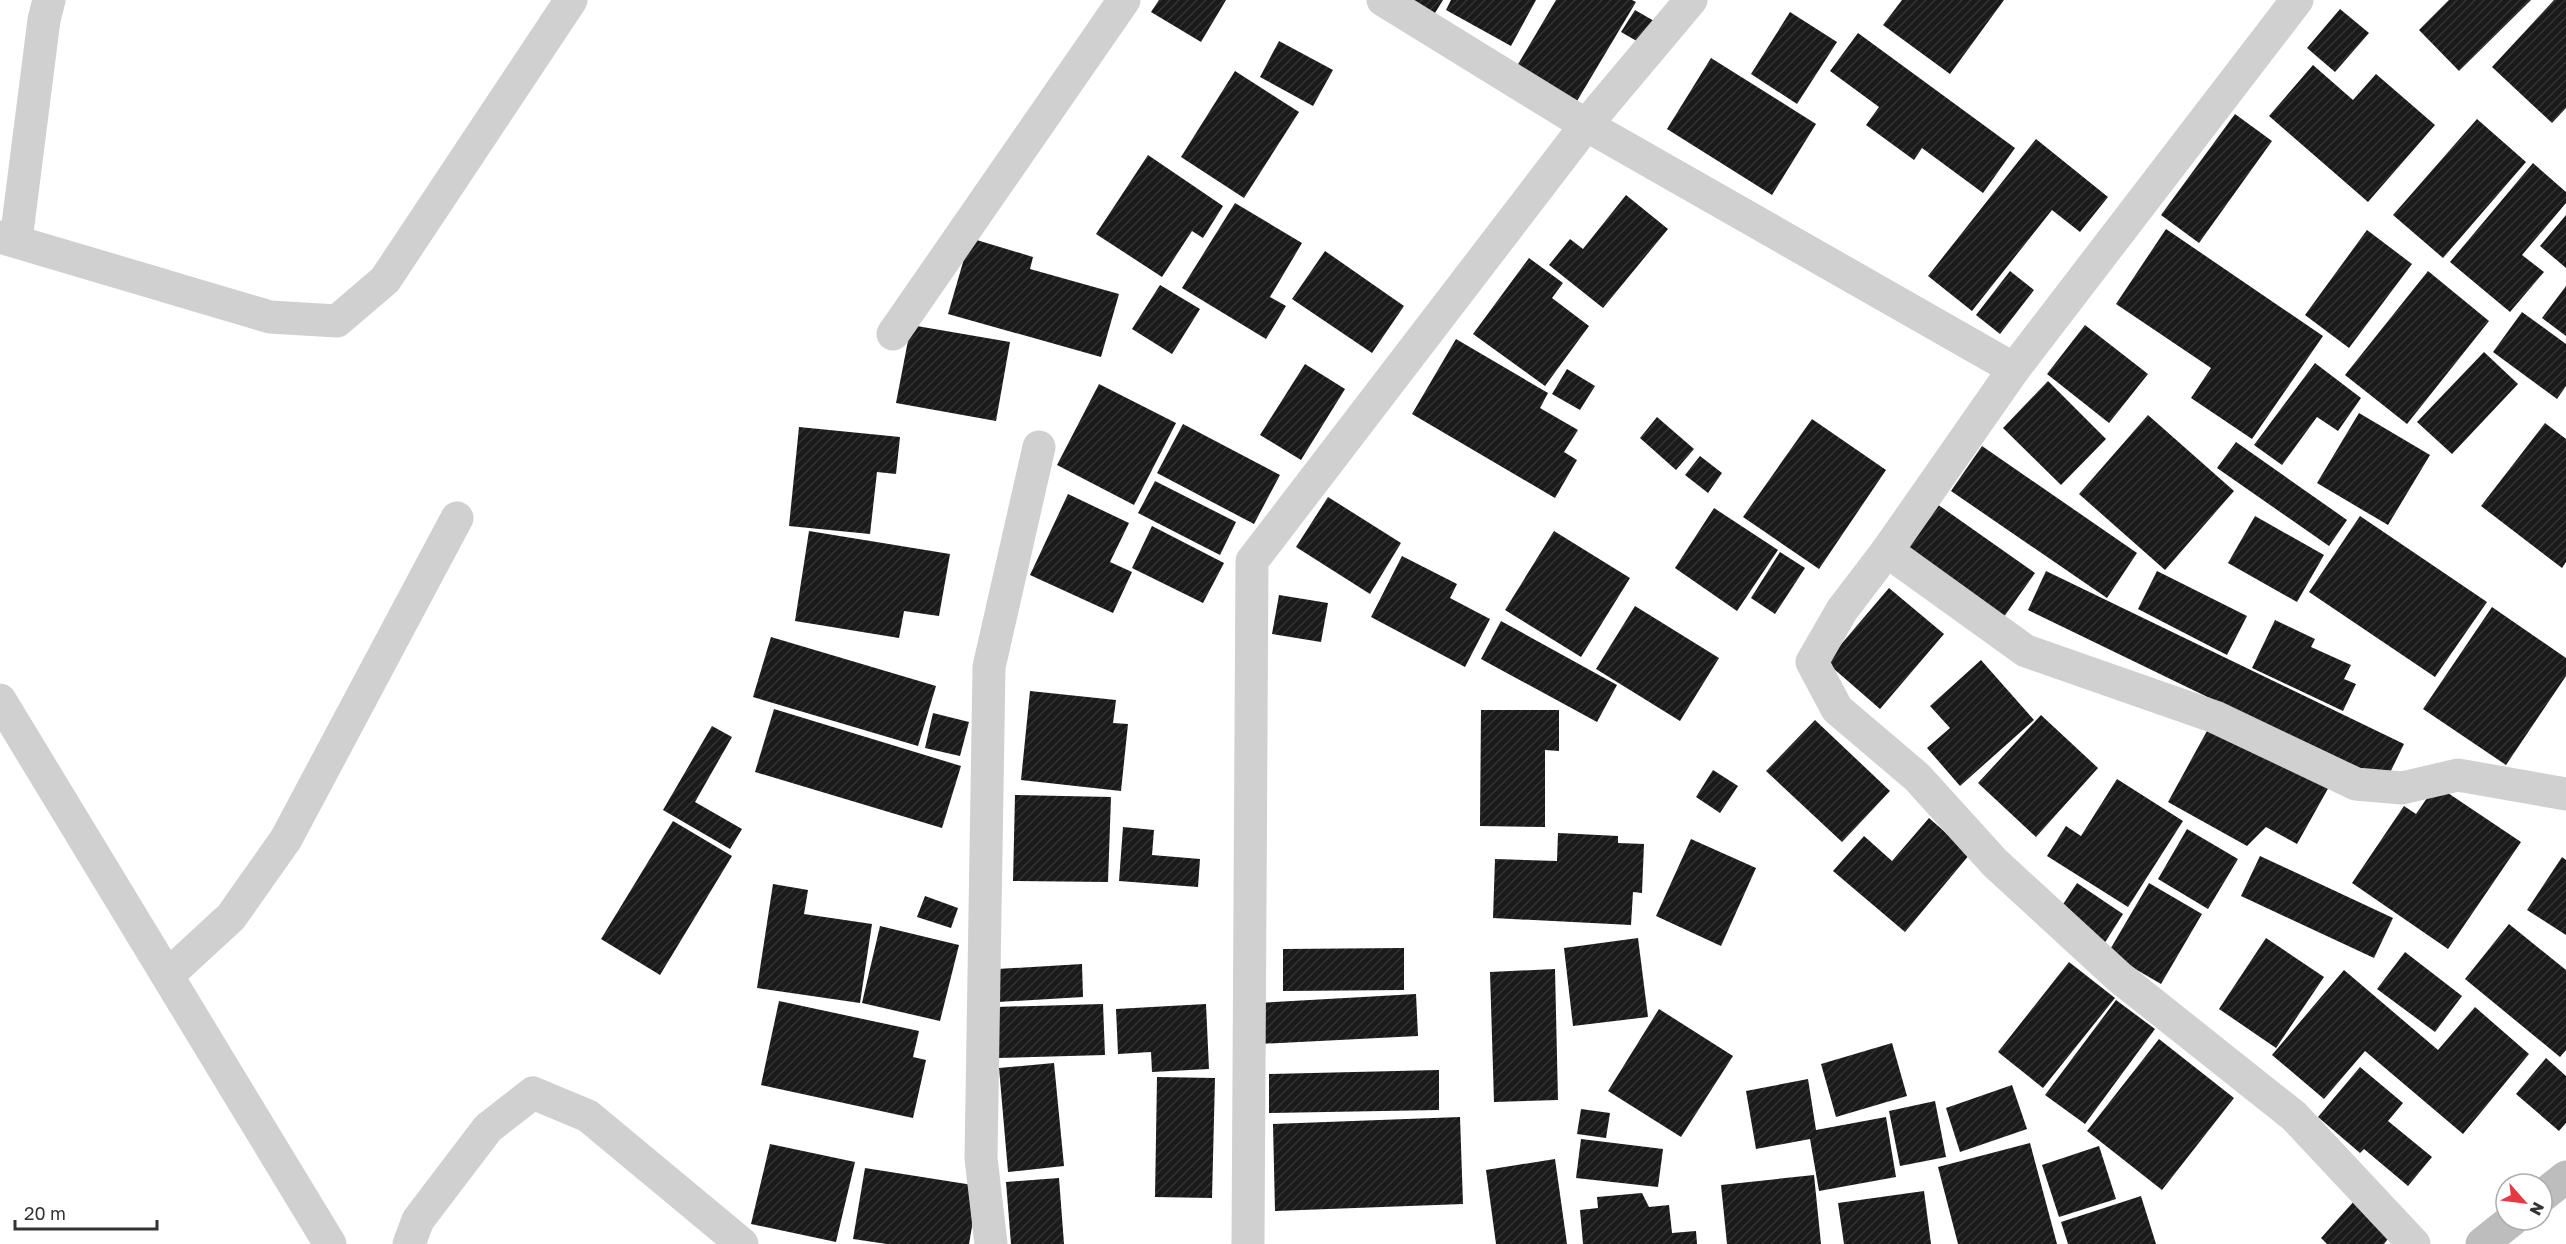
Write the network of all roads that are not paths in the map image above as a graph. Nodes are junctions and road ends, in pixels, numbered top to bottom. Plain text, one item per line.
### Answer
1 (49, 0) edge
2 (571, 0) edge
3 (1124, 0) edge
4 (1383, 0) edge
5 (1691, 0) edge
6 (2294, 1) edge
7 (1586, 125) junction
8 (8, 239) edge
9 (893, 334) dead end
10 (2014, 369) junction
11 (1039, 447) dead end
12 (457, 518) dead end
13 (1887, 551) junction
14 (0, 700) edge
15 (2566, 794) edge
16 (168, 975) junction
17 (2566, 1177) edge
18 (2554, 1186) edge
19 (2497, 1232) edge
20 (330, 1244) edge
21 (409, 1244) edge
22 (742, 1244) edge
23 (991, 1244) edge
24 (1248, 1244) edge
25 (2414, 1244) edge
26 (2482, 1244) edge

1 - 8 street
2 - 8 street
3 - 9 street
4 - 7 street
5 - 7 street
6 - 10 street
7 - 10 street
7 - 24 street
10 - 13 street
11 - 23 street
12 - 16 street
13 - 15 street
13 - 25 street
14 - 16 street
16 - 20 street
17 - 18 street
19 - 26 street
21 - 22 street

